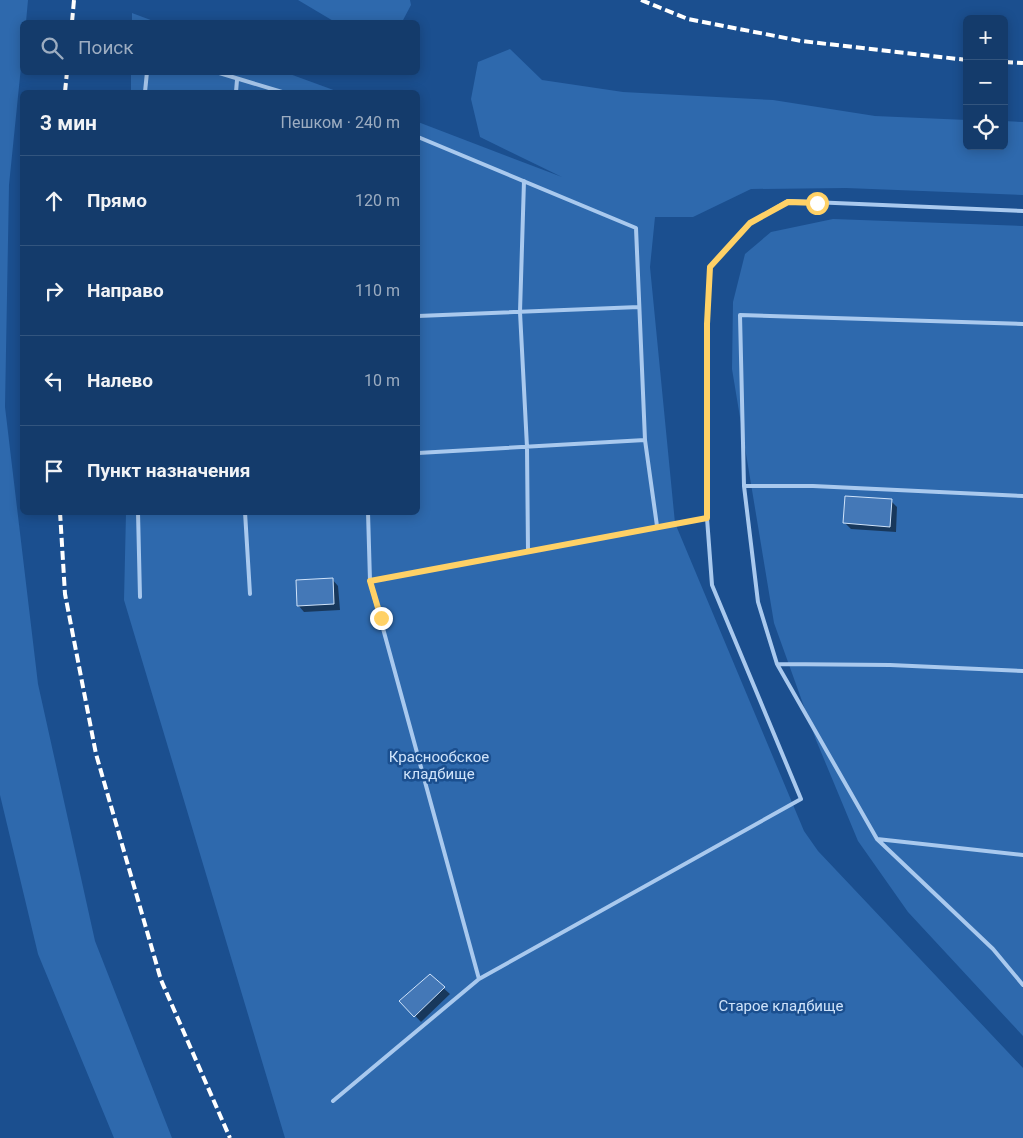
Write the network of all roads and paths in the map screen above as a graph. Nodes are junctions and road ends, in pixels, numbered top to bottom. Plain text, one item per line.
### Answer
1 (147, 75) edge
2 (224, 75) edge
3 (237, 80) junction
4 (145, 90) edge
5 (236, 90) edge
6 (274, 90) edge
7 (420, 138) edge
8 (524, 181) junction
9 (1023, 211) edge
10 (639, 307) junction
11 (520, 312) junction
12 (420, 316) edge
13 (1023, 324) edge
14 (644, 440) junction
15 (526, 447) junction
16 (420, 453) edge
17 (744, 486) junction
18 (1023, 496) edge
19 (138, 515) edge
20 (245, 515) edge
21 (368, 515) edge
22 (707, 518) junction
23 (657, 526) junction
24 (528, 550) junction
25 (370, 581) junction
26 (250, 594) dead end
27 (140, 597) dead end
28 (777, 664) junction
29 (1023, 671) edge
30 (877, 839) junction
31 (1023, 855) edge
32 (479, 979) junction
33 (1023, 985) edge
34 (333, 1101) dead end

1 - 4 lane
2 - 3 lane
3 - 5 lane
3 - 6 lane
7 - 8 lane
8 - 10 lane
8 - 11 lane
9 - 22 lane
10 - 11 lane
10 - 14 lane
11 - 12 lane
11 - 15 lane
13 - 17 lane
14 - 15 lane
14 - 23 lane
15 - 16 lane
15 - 24 lane
17 - 18 lane
17 - 28 lane
19 - 27 lane
20 - 26 lane
21 - 25 lane
22 - 23 lane
22 - 32 lane
23 - 24 lane
24 - 25 lane
25 - 32 lane
28 - 29 lane
28 - 30 lane
30 - 31 lane
30 - 33 lane
32 - 34 lane

